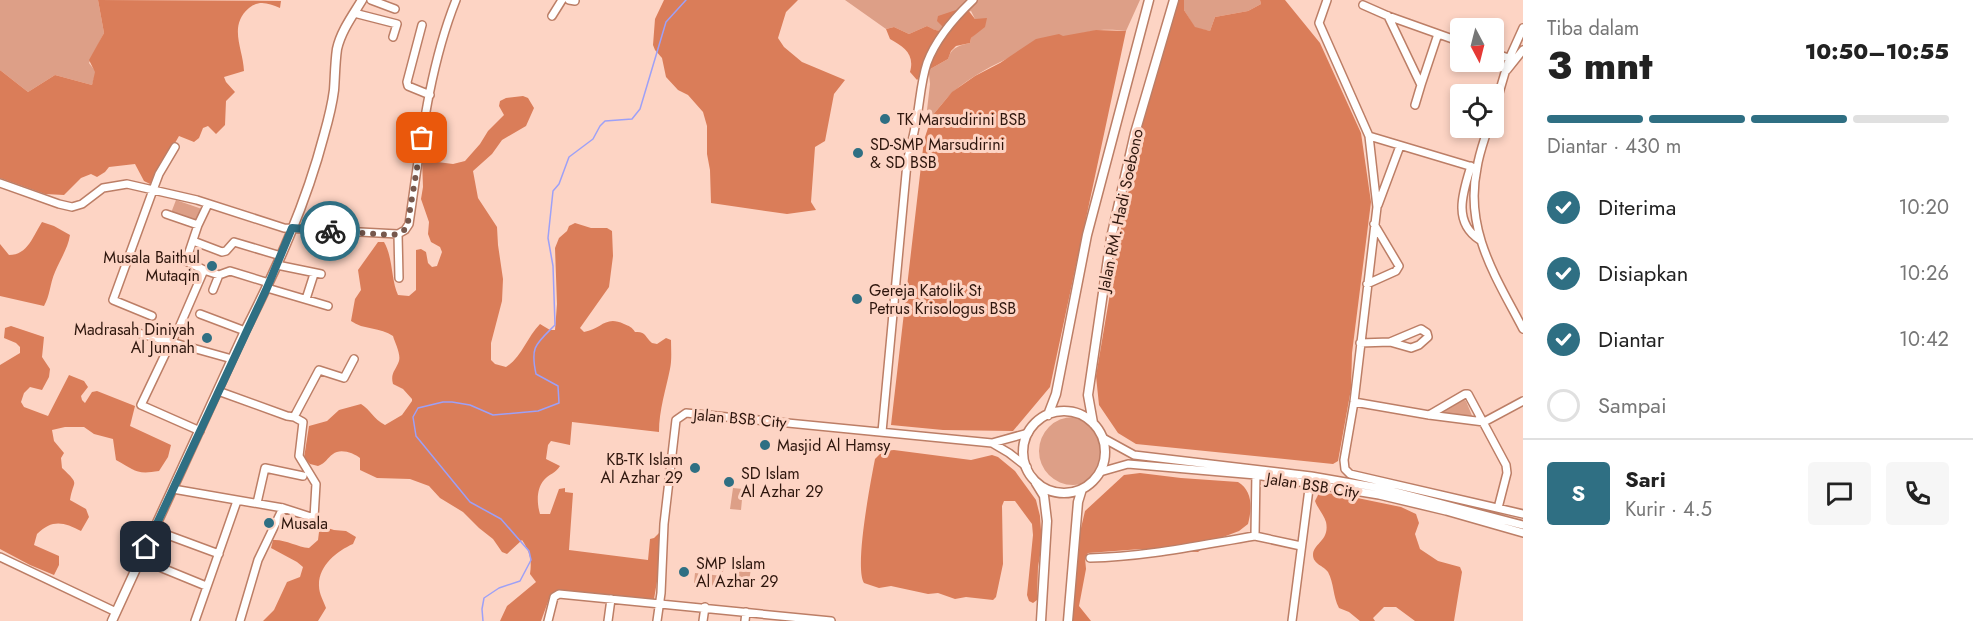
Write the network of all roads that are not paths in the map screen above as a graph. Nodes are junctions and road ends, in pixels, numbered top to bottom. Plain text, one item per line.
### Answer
1 (362, 0) edge
2 (371, 0) edge
3 (456, 0) edge
4 (562, 0) edge
5 (973, 0) edge
6 (1149, 0) edge
7 (1174, 0) edge
8 (1327, 0) edge
9 (1364, 5) dead end
10 (395, 9) dead end
11 (354, 13) junction
12 (552, 16) dead end
13 (1388, 16) junction
14 (422, 25) dead end
15 (1523, 28) edge
16 (1438, 34) junction
17 (393, 37) dead end
18 (1450, 38) edge
19 (1523, 50) edge
20 (1504, 56) edge
21 (1512, 59) junction
22 (1502, 84) edge
23 (1421, 85) junction
24 (430, 94) junction
25 (1415, 105) dead end
26 (1369, 136) junction
27 (1484, 138) edge
28 (1400, 146) junction
29 (176, 147) dead end
30 (1474, 167) junction
31 (0, 183) edge
32 (153, 190) junction
33 (208, 204) junction
34 (1377, 207) junction
35 (166, 214) dead end
36 (1374, 224) junction
37 (198, 225) junction
38 (292, 228) junction
39 (398, 234) junction
40 (1480, 240) junction
41 (193, 241) junction
42 (280, 255) junction
43 (277, 265) junction
44 (204, 270) junction
45 (219, 274) junction
46 (399, 278) dead end
47 (1367, 284) junction
48 (268, 285) junction
49 (213, 290) dead end
50 (306, 299) junction
51 (328, 306) dead end
52 (200, 314) dead end
53 (152, 316) dead end
54 (1523, 329) edge
55 (245, 332) junction
56 (138, 333) dead end
57 (171, 342) junction
58 (1390, 342) junction
59 (1360, 343) junction
60 (232, 359) junction
61 (354, 359) dead end
62 (218, 391) junction
63 (1523, 401) edge
64 (1354, 402) junction
65 (1048, 414) junction
66 (1429, 415) junction
67 (294, 417) junction
68 (1484, 422) junction
69 (1093, 423) junction
70 (200, 431) junction
71 (882, 432) junction
72 (1028, 433) junction
73 (1103, 438) junction
74 (992, 443) junction
75 (1027, 467) junction
76 (1100, 472) junction
77 (1256, 472) junction
78 (303, 476) dead end
79 (1310, 479) junction
80 (1035, 481) junction
81 (173, 489) junction
82 (1082, 489) junction
83 (237, 501) junction
84 (257, 503) junction
85 (283, 508) junction
86 (1498, 508) junction
87 (1523, 514) edge
88 (1523, 525) edge
89 (139, 528) dead end
90 (153, 532) junction
91 (1523, 533) edge
92 (1255, 536) junction
93 (1301, 546) junction
94 (219, 554) junction
95 (0, 556) edge
96 (1090, 558) dead end
97 (140, 559) junction
98 (206, 586) junction
99 (611, 599) junction
100 (660, 603) junction
101 (705, 607) junction
102 (116, 612) junction
103 (751, 615) edge
104 (793, 619) edge
105 (802, 620) edge
106 (112, 621) edge
107 (195, 621) edge
108 (240, 621) edge
109 (548, 621) edge
110 (608, 621) edge
111 (657, 621) edge
112 (703, 621) edge
113 (745, 621) edge
114 (831, 621) edge
115 (1041, 621) edge
116 (1068, 621) edge
117 (1292, 621) edge

1 - 11 main road
2 - 10 street
3 - 24 street
4 - 12 street
5 - 71 street
6 - 65 main road, Jalan RM. Hadi Soebono
7 - 69 main road, Jalan RM. Hadi Soebono
8 - 26 street
9 - 13 street
11 - 17 street
11 - 38 main road
13 - 16 street
13 - 23 street
14 - 24 street
15 - 21 street
16 - 18 street
16 - 23 street
19 - 21 street
20 - 21 street
21 - 22 street
23 - 25 street
24 - 39 street
26 - 28 street
26 - 34 street
27 - 30 street
28 - 30 street
28 - 34 street
29 - 32 street
30 - 40 street
30 - 40 street
31 - 32 street
32 - 33 street
32 - 53 street
33 - 37 street
33 - 38 street
34 - 36 street
35 - 37 street
36 - 47 street
36 - 47 street
37 - 41 street
38 - 39 street
38 - 42 main road
39 - 46 street
40 - 54 street
41 - 42 street
41 - 44 street
42 - 43 main road
43 - 48 main road
43 - 50 street
44 - 45 street
44 - 57 street
45 - 48 street
45 - 49 street
47 - 59 street
48 - 50 street
48 - 55 main road
50 - 51 street
52 - 55 street
55 - 60 main road
56 - 57 street
57 - 60 street
57 - 70 street
58 - 58 street
58 - 59 street
59 - 64 street
60 - 62 main road
61 - 67 street
62 - 67 street
62 - 70 main road
63 - 68 street
64 - 66 street
64 - 86 street
65 - 69 main road
65 - 72 main road, Jalan RM. Hadi Soebono
66 - 68 street
66 - 68 street
67 - 85 street
68 - 86 street
69 - 73 main road, Jalan RM. Hadi Soebono
70 - 81 main road
71 - 74 street, Jalan BSB City
71 - 100 street, Jalan BSB City
72 - 74 street, Jalan BSB City
72 - 75 main road
73 - 76 main road
73 - 77 street, Jalan BSB City
74 - 75 street, Jalan BSB City
75 - 80 main road
76 - 77 street, Jalan BSB City
76 - 82 main road
77 - 79 street, Jalan BSB City
77 - 92 street
78 - 84 street
79 - 88 street, Jalan BSB City
79 - 91 street, Jalan BSB City
79 - 93 street
80 - 82 main road
80 - 115 main road
81 - 83 street
81 - 90 main road
82 - 116 main road
83 - 84 street
83 - 94 street
84 - 85 street
85 - 108 street
86 - 87 street
89 - 90 street
90 - 94 street
90 - 97 main road
92 - 93 street
92 - 96 street
93 - 117 street
94 - 98 street
95 - 102 street
97 - 98 street
97 - 102 main road
98 - 107 street
99 - 100 street
99 - 109 street
99 - 110 street
100 - 101 street
100 - 111 street
101 - 103 street
101 - 112 street
102 - 106 main road
103 - 104 street
103 - 113 street
104 - 105 street
105 - 114 street

